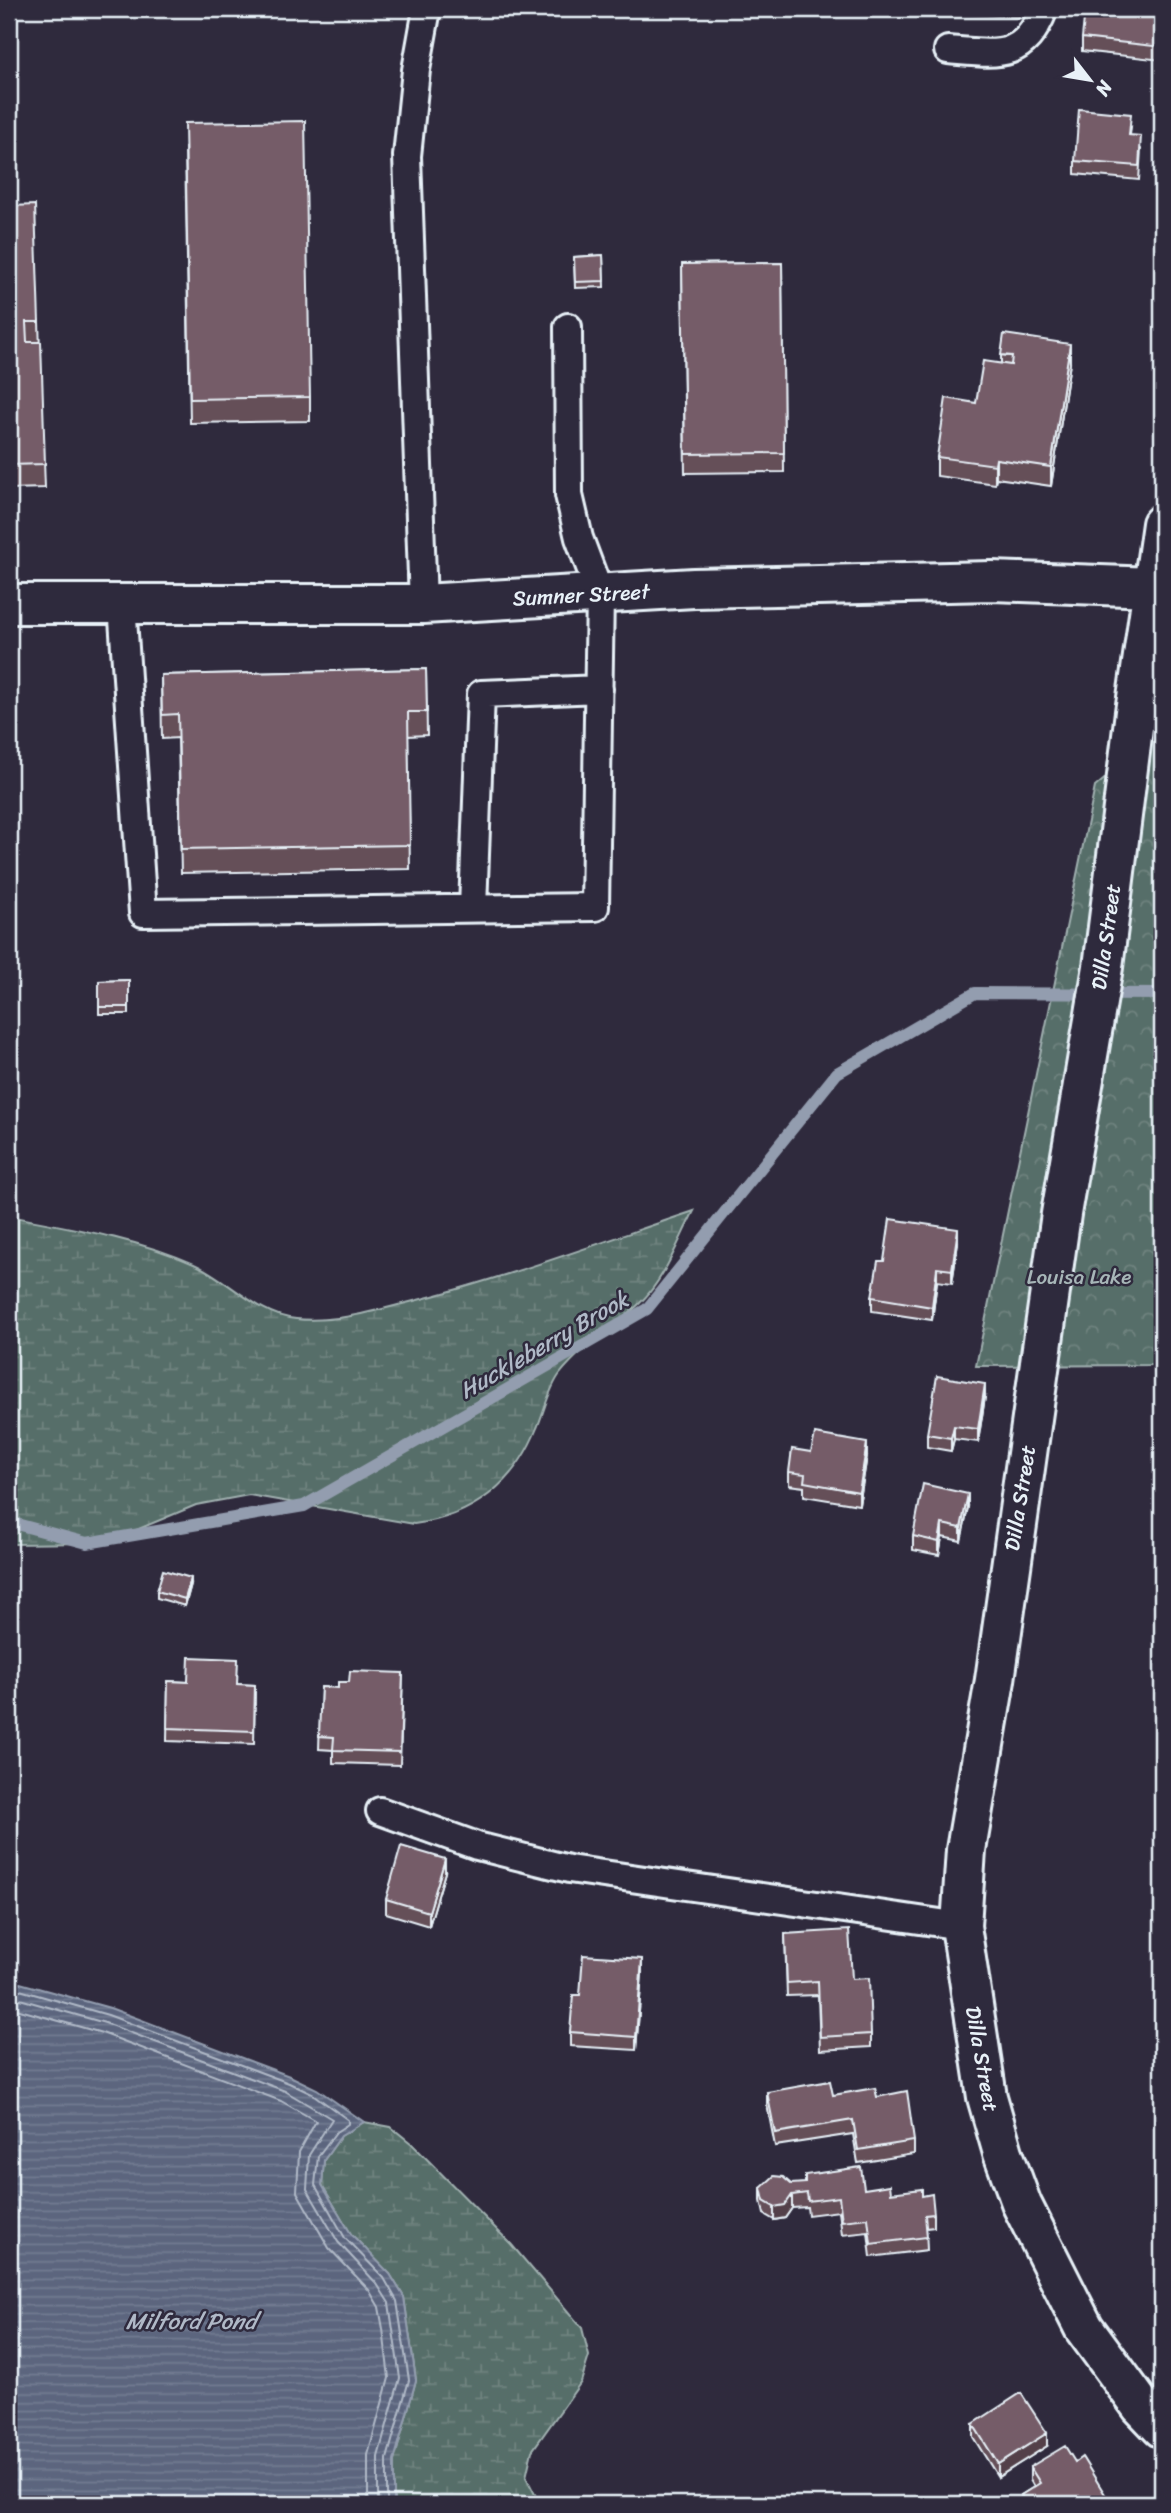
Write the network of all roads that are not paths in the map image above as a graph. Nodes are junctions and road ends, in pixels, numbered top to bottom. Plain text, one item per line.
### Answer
1 (428, 9) edge
2 (1044, 9) edge
3 (948, 50) dead end
4 (568, 327) dead end
5 (1162, 524) edge
6 (1153, 587) junction
7 (600, 594) junction
8 (9, 604) edge
9 (122, 604) junction
10 (423, 604) junction
11 (599, 690) junction
12 (474, 908) junction
13 (380, 1811) dead end
14 (961, 1926) junction
15 (1162, 2428) edge

1 - 10 lane
2 - 3 lane
4 - 7 lane
5 - 6 main road, Dilla Street
6 - 7 main road, Sumner Street
6 - 14 main road, Dilla Street
7 - 10 main road, Sumner Street
7 - 11 lane
8 - 9 main road, Sumner Street
9 - 10 main road, Sumner Street
9 - 12 lane
11 - 12 lane
11 - 12 lane
13 - 14 lane
14 - 15 main road, Dilla Street

